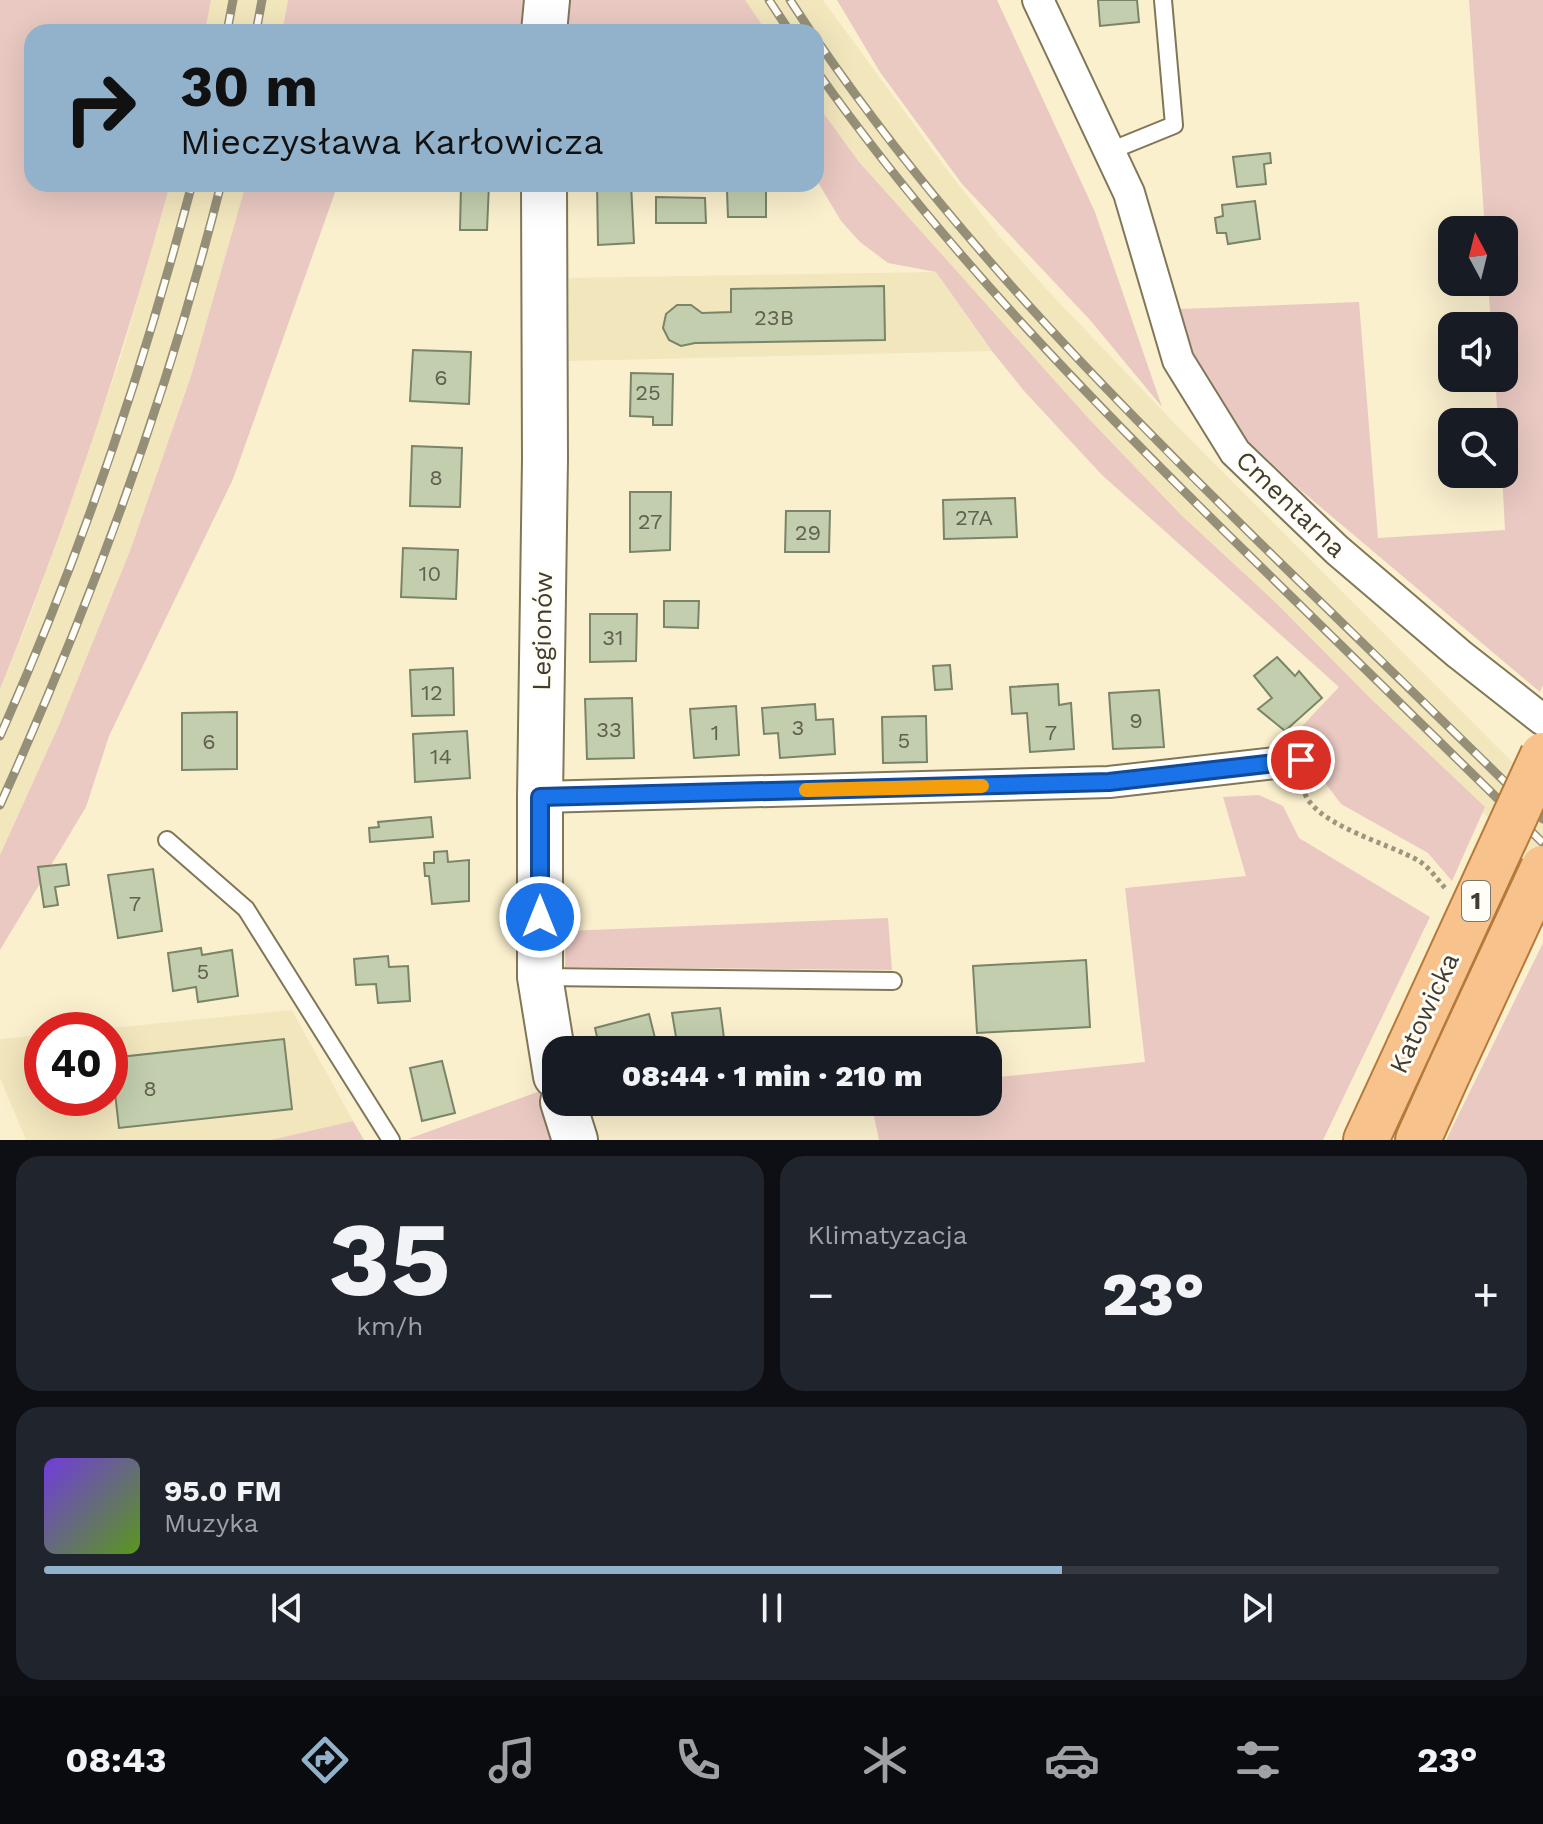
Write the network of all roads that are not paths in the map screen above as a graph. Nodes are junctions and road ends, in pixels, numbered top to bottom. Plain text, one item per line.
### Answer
1 (547, 0) edge
2 (1038, 0) edge
3 (1163, 0) edge
4 (545, 24) edge
5 (1110, 151) junction
6 (544, 192) edge
7 (1543, 720) edge
8 (1543, 755) edge
9 (1301, 760) road end
10 (540, 797) junction
11 (167, 840) dead end
12 (1543, 868) edge
13 (540, 977) junction
14 (893, 981) dead end
15 (550, 1036) edge
16 (567, 1116) edge
17 (391, 1140) edge
18 (575, 1140) edge
19 (1366, 1140) edge
20 (1418, 1140) edge

1 - 4 street
2 - 5 street, Cmentarna
3 - 5 lane
5 - 7 street, Cmentarna
6 - 10 street, Legionów
8 - 19 main road, Katowicka / 1, bridge
9 - 10 street
10 - 13 street, Legionów
11 - 17 lane
12 - 20 main road, Katowicka / 1, bridge
13 - 14 lane
13 - 15 street, Legionów
16 - 18 street

